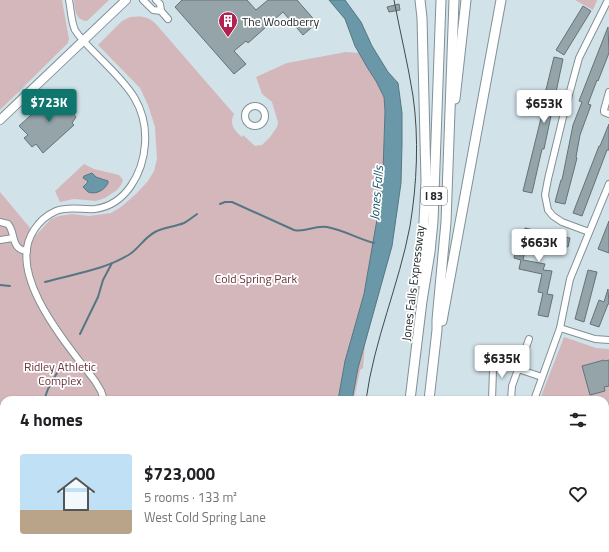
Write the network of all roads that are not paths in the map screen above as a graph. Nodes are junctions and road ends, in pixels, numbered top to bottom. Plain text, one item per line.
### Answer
1 (69, 0) edge
2 (126, 0) edge
3 (143, 0) edge
4 (156, 0) edge
5 (420, 0) edge
6 (441, 0) edge
7 (454, 0) edge
8 (466, 0) edge
9 (501, 0) edge
10 (608, 0) edge
11 (161, 11) junction
12 (168, 19) dead end
13 (83, 40) junction
14 (609, 92) edge
15 (242, 103) dead end
16 (248, 109) junction
17 (609, 114) edge
18 (0, 120) edge
19 (448, 158) junction
20 (609, 184) edge
21 (0, 222) edge
22 (589, 232) junction
23 (13, 238) junction
24 (0, 240) edge
25 (27, 251) junction
26 (422, 301) junction
27 (560, 328) junction
28 (437, 330) junction
29 (529, 339) dead end
30 (609, 340) edge
31 (496, 355) dead end
32 (518, 369) junction
33 (542, 377) junction
34 (103, 396) edge
35 (410, 396) edge
36 (429, 396) edge
37 (492, 396) edge
38 (511, 396) edge
39 (535, 396) edge

1 - 13 street
2 - 13 main road
3 - 11 street
4 - 11 street
5 - 26 highway
6 - 26 highway, Jones Falls Expressway / I 83
7 - 19 highway, I 83
8 - 19 highway
9 - 28 highway
10 - 22 street
11 - 12 street
13 - 18 main road
13 - 25 street
14 - 17 street
15 - 16 street
16 - 16 street
19 - 28 highway, I 83
20 - 22 street
21 - 23 street
22 - 27 street
23 - 24 street
23 - 25 street
25 - 34 street
26 - 35 highway, Jones Falls Expressway / I 83
27 - 30 street
27 - 33 street
28 - 36 highway, I 83
29 - 32 street
31 - 37 street
32 - 33 street
32 - 38 street
33 - 39 street

